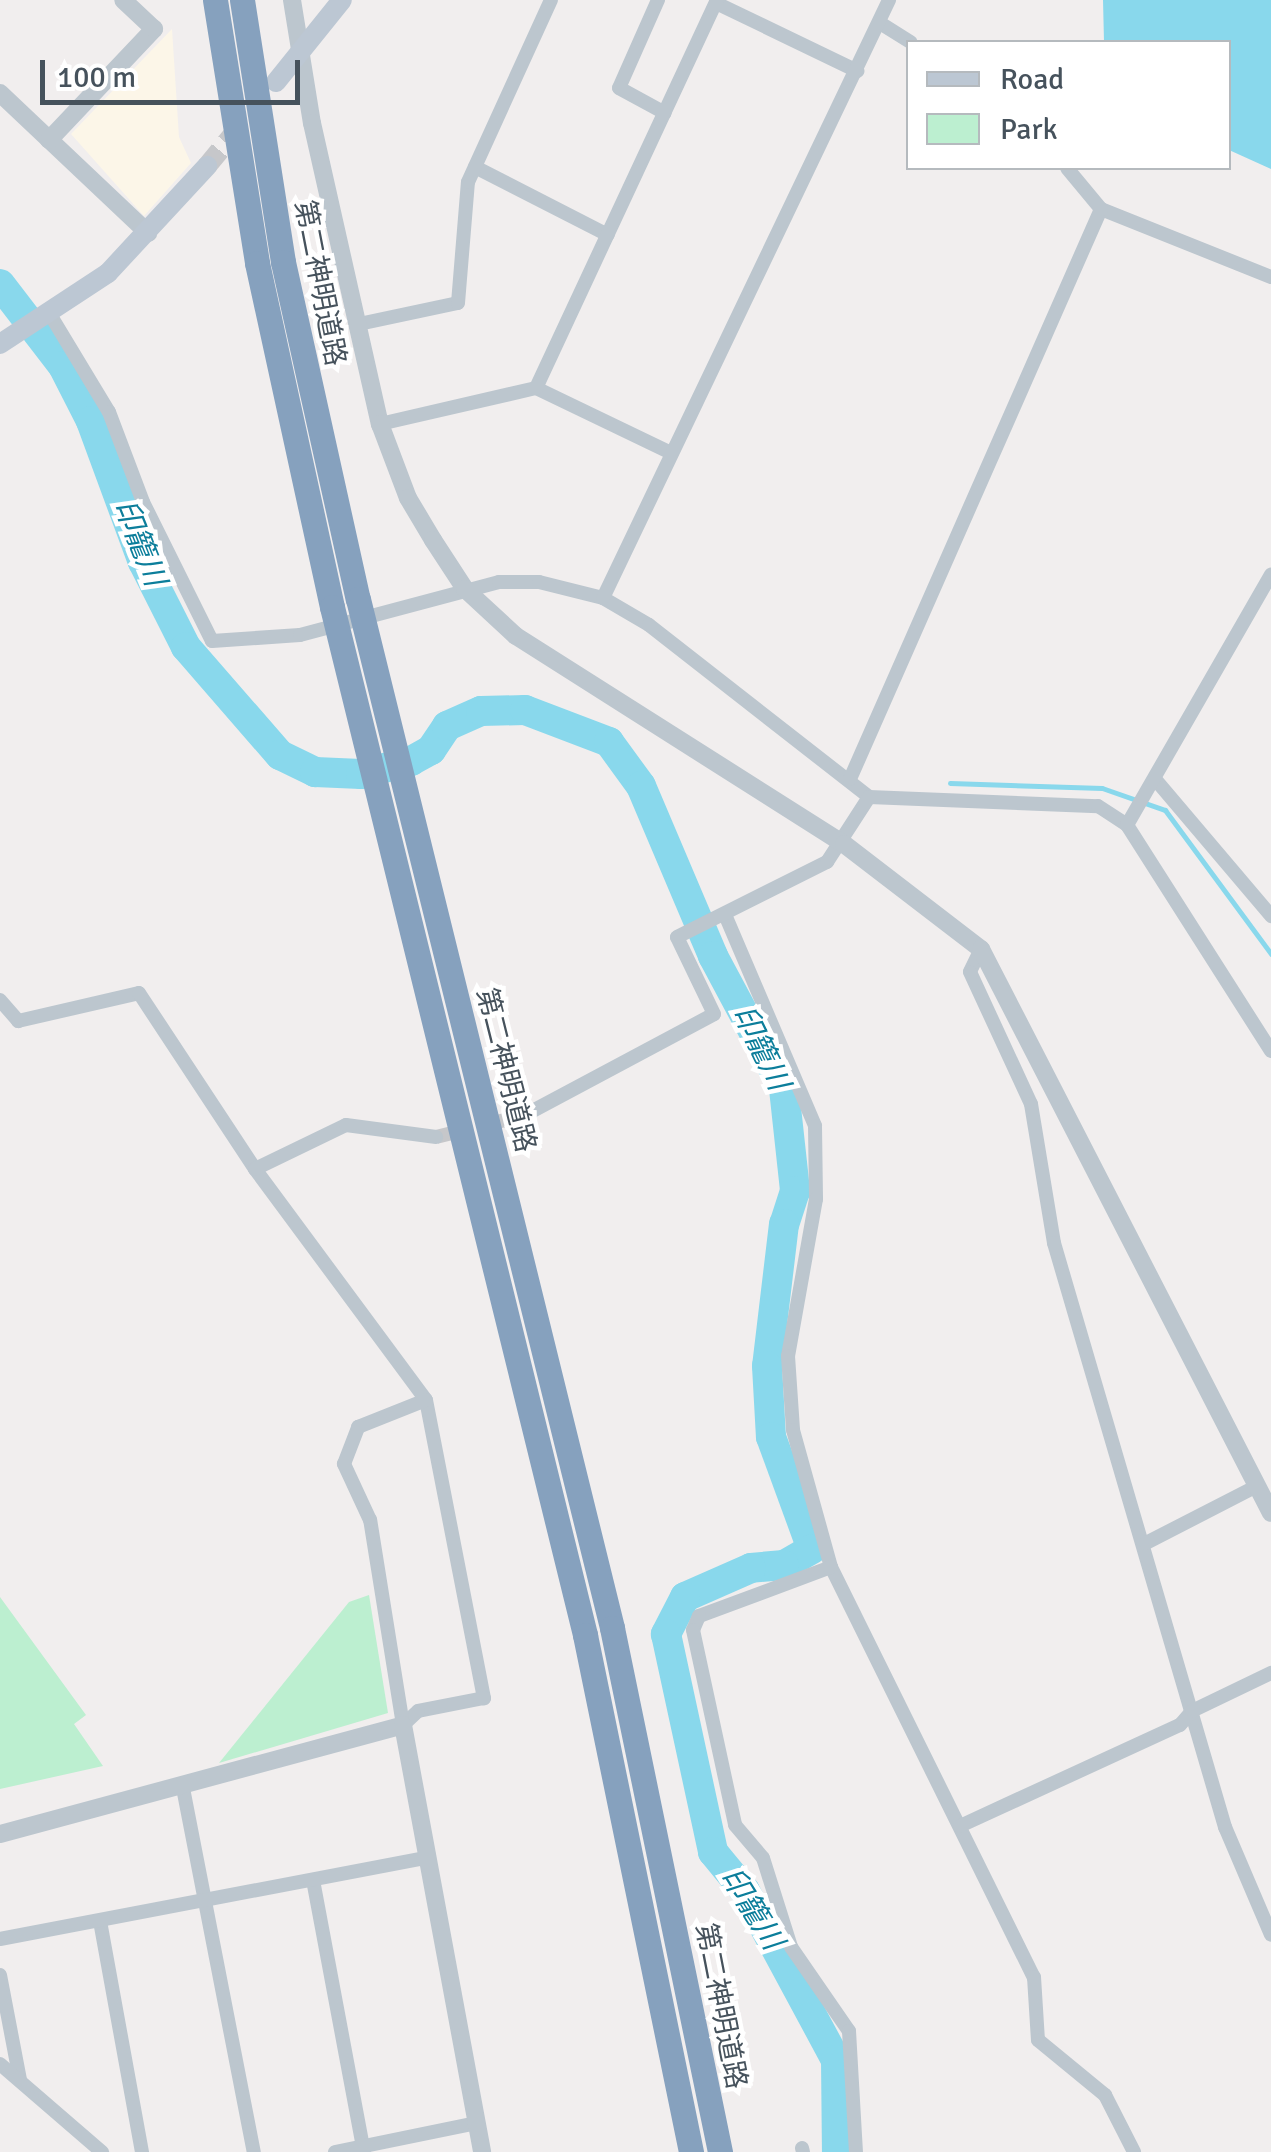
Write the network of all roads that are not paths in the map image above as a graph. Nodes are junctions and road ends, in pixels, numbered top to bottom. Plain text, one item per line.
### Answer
1 (124, 0) edge
2 (215, 0) edge
3 (242, 0) edge
4 (292, 0) edge
5 (342, 0) edge
6 (551, 0) edge
7 (658, 0) edge
8 (889, 0) edge
9 (717, 1) edge
10 (880, 24) junction
11 (908, 40) edge
12 (301, 50) junction
13 (858, 71) junction
14 (276, 82) dead end
15 (0, 93) edge
16 (664, 113) junction
17 (49, 140) junction
18 (207, 166) tunnel mouth
19 (475, 166) junction
20 (1070, 170) edge
21 (1101, 209) junction
22 (148, 233) junction
23 (608, 235) junction
24 (1271, 277) edge
25 (47, 318) junction
26 (359, 324) junction
27 (0, 344) edge
28 (536, 388) junction
29 (380, 424) junction
30 (671, 453) junction
31 (1271, 575) edge
32 (466, 590) junction
33 (603, 598) junction
34 (850, 779) junction
35 (1155, 779) junction
36 (869, 797) junction
37 (1127, 825) junction
38 (844, 844) junction
39 (1271, 916) edge
40 (726, 917) junction
41 (981, 948) junction
42 (0, 1000) edge
43 (1271, 1051) edge
44 (525, 1115) tunnel mouth
45 (436, 1137) tunnel mouth
46 (255, 1169) junction
47 (426, 1400) junction
48 (1257, 1486) junction
49 (1271, 1514) edge
50 (1146, 1543) junction
51 (831, 1566) junction
52 (1271, 1674) edge
53 (1192, 1711) junction
54 (403, 1725) junction
55 (184, 1788) junction
56 (960, 1826) junction
57 (0, 1834) edge
58 (428, 1857) junction
59 (313, 1880) junction
60 (208, 1900) junction
61 (100, 1921) junction
62 (1271, 1936) edge
63 (0, 1940) edge
64 (0, 1975) edge
65 (0, 2064) edge
66 (20, 2080) junction
67 (476, 2123) junction
68 (363, 2149) edge
69 (102, 2152) edge
70 (142, 2152) edge
71 (254, 2152) edge
72 (335, 2152) edge
73 (482, 2152) edge
74 (691, 2152) edge
75 (720, 2152) edge
76 (856, 2152) edge
77 (1134, 2152) edge

1 - 17 street
2 - 74 highway, 第二神明道路
3 - 75 highway, 第二神明道路
4 - 12 street
5 - 12 main road
6 - 19 street
7 - 16 street
8 - 10 street
9 - 13 street
9 - 16 street
10 - 11 street
10 - 13 street
12 - 14 main road
12 - 26 street
13 - 30 street
15 - 17 street
16 - 23 street
17 - 22 street
18 - 22 main road
19 - 23 street
19 - 26 street
20 - 21 street
21 - 24 street
21 - 34 street
22 - 25 main road
23 - 28 street
25 - 27 main road
25 - 32 street
26 - 29 street
28 - 29 street
28 - 30 street
29 - 32 street
30 - 33 street
31 - 35 street
32 - 33 street
32 - 38 street
33 - 34 street
34 - 36 street
35 - 37 street
35 - 39 street
36 - 37 street
36 - 38 street
37 - 43 street
38 - 40 street
38 - 41 street
40 - 44 street
40 - 51 street
41 - 48 street
41 - 50 street
42 - 46 street
45 - 46 street
46 - 47 street
47 - 54 street
47 - 54 street
48 - 49 street
48 - 50 street
50 - 53 street
51 - 56 street
51 - 76 street
52 - 53 street
53 - 56 street
53 - 62 street
54 - 55 street
54 - 58 street
55 - 57 street
55 - 60 street
56 - 77 street
58 - 59 street
58 - 67 street
59 - 60 street
59 - 68 street
60 - 61 street
60 - 71 street
61 - 63 street
61 - 70 street
64 - 66 street
65 - 66 street
66 - 69 street
67 - 68 street
67 - 73 street
68 - 72 street

